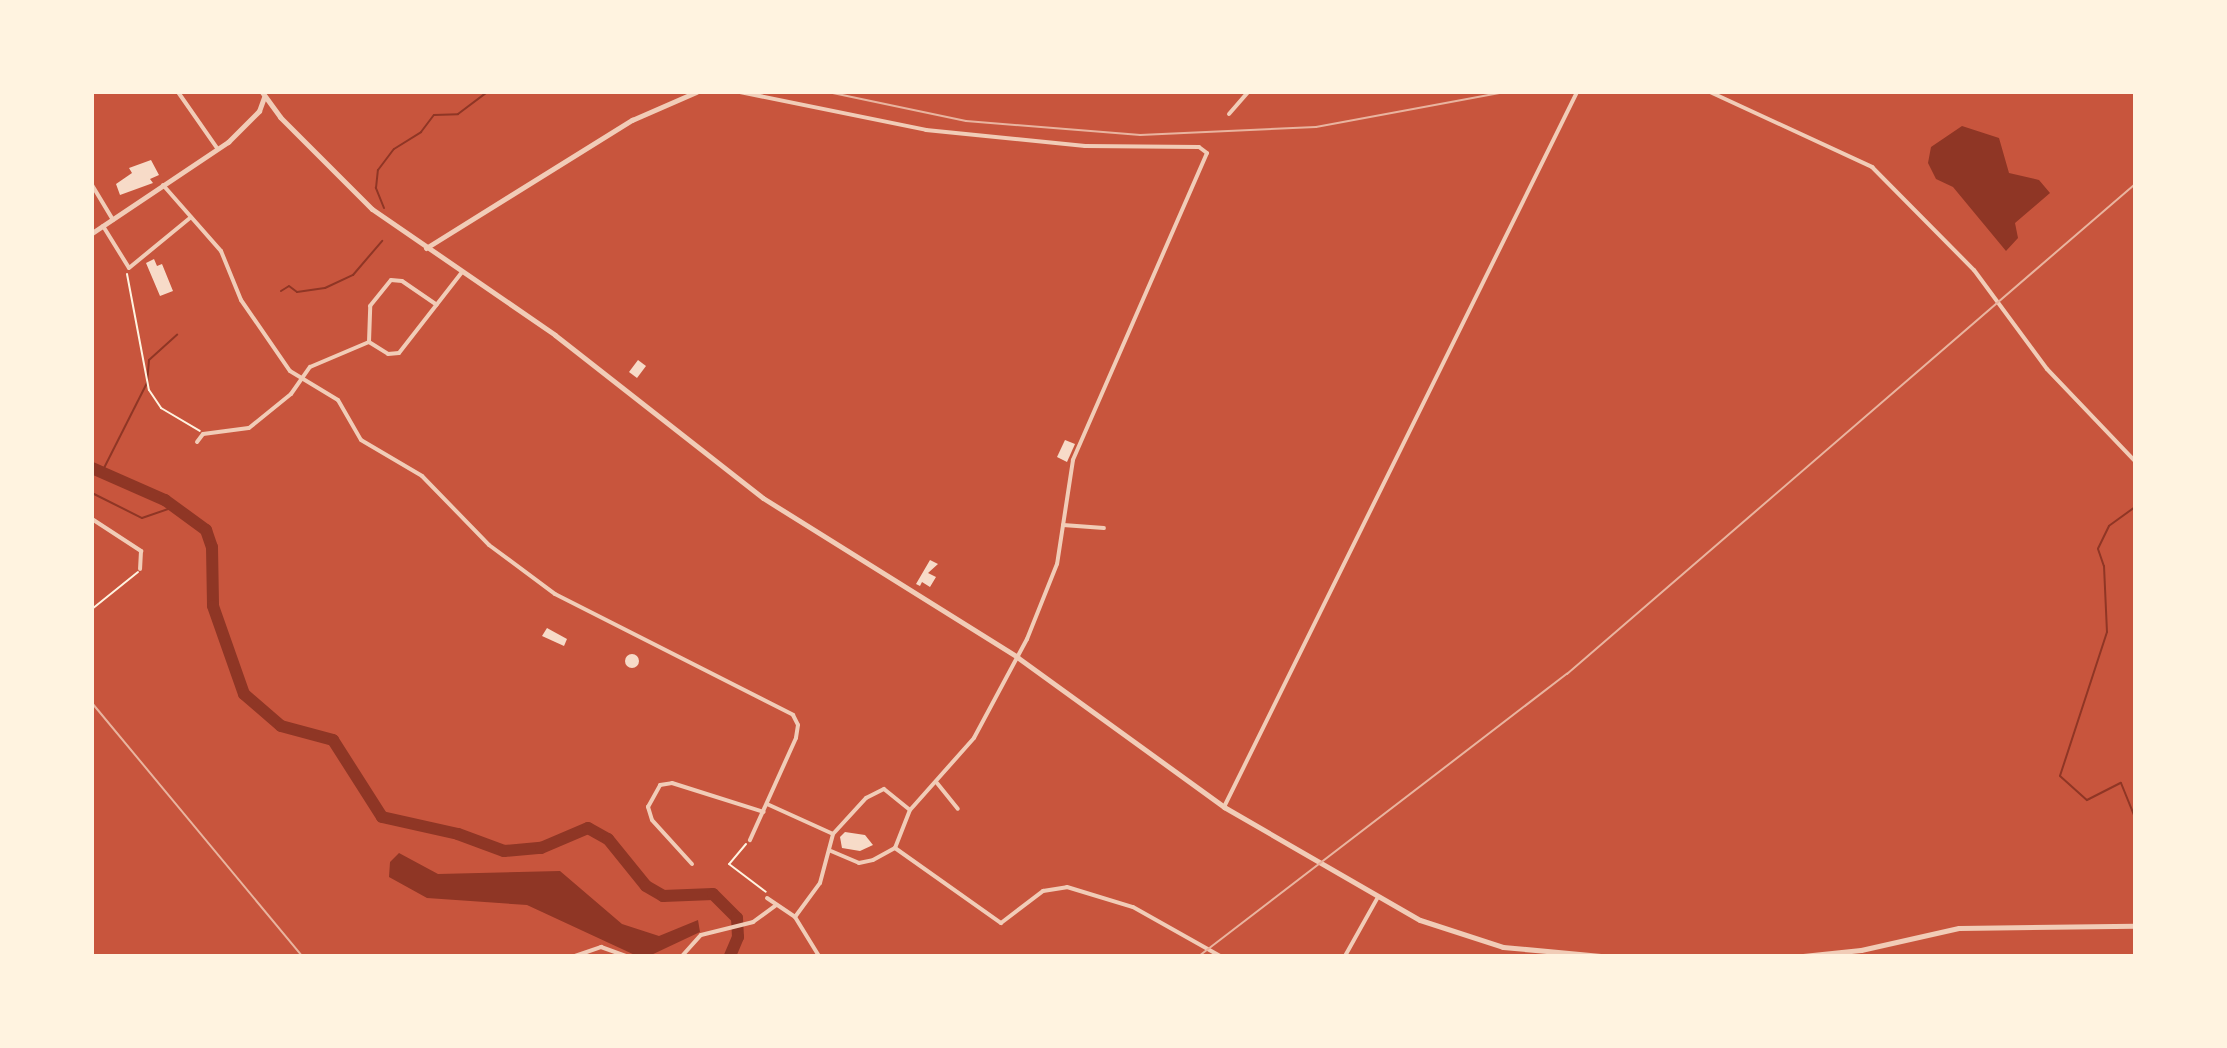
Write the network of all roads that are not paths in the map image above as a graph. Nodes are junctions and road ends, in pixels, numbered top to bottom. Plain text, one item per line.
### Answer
1 (178, 92) edge
2 (696, 92) edge
3 (740, 92) edge
4 (1248, 92) edge
5 (1577, 92) edge
6 (1710, 92) edge
7 (263, 94) edge
8 (272, 107) junction
9 (259, 111) junction
10 (1229, 114) dead end
11 (217, 148) junction
12 (92, 185) edge
13 (163, 185) junction
14 (191, 217) junction
15 (113, 220) junction
16 (103, 226) junction
17 (92, 233) edge
18 (426, 248) junction
19 (462, 272) junction
20 (437, 305) junction
21 (369, 342) junction
22 (301, 378) junction
23 (197, 442) dead end
24 (2135, 461) edge
25 (92, 519) edge
26 (1063, 525) junction
27 (1104, 528) dead end
28 (140, 569) road end
29 (1017, 657) junction
30 (937, 783) junction
31 (767, 804) junction
32 (1224, 807) junction
33 (958, 809) dead end
34 (910, 810) junction
35 (764, 812) junction
36 (833, 834) junction
37 (750, 840) road end
38 (895, 848) junction
39 (831, 851) junction
40 (692, 864) dead end
41 (1378, 897) junction
42 (767, 898) road end
43 (776, 905) junction
44 (795, 917) junction
45 (2133, 927) edge
46 (575, 956) edge
47 (626, 956) edge
48 (682, 956) edge
49 (819, 956) edge
50 (1220, 956) edge
51 (1345, 956) edge
52 (1601, 956) edge
53 (1803, 956) edge

1 - 11 street
2 - 18 street
3 - 26 street
4 - 10 street
5 - 32 street
6 - 24 street
7 - 8 street
7 - 9 street
8 - 9 street
8 - 18 street
9 - 11 street
11 - 13 street
12 - 15 street
13 - 14 street
13 - 15 street
14 - 16 street
14 - 22 street
15 - 16 street
16 - 17 street
18 - 19 street
19 - 20 street
19 - 29 street
20 - 21 street
20 - 21 street
21 - 22 street
22 - 23 street
22 - 31 street
25 - 28 street
26 - 27 street
26 - 29 street
29 - 30 street
29 - 32 street
30 - 33 street
30 - 34 street
31 - 35 street
31 - 36 street
32 - 41 street
34 - 36 street
34 - 38 street
35 - 37 street
35 - 40 street
36 - 39 street
38 - 39 street
38 - 50 street
39 - 44 street
41 - 51 street
41 - 52 street
42 - 43 street
43 - 44 street
43 - 48 street
44 - 49 street
45 - 53 street
46 - 47 street

